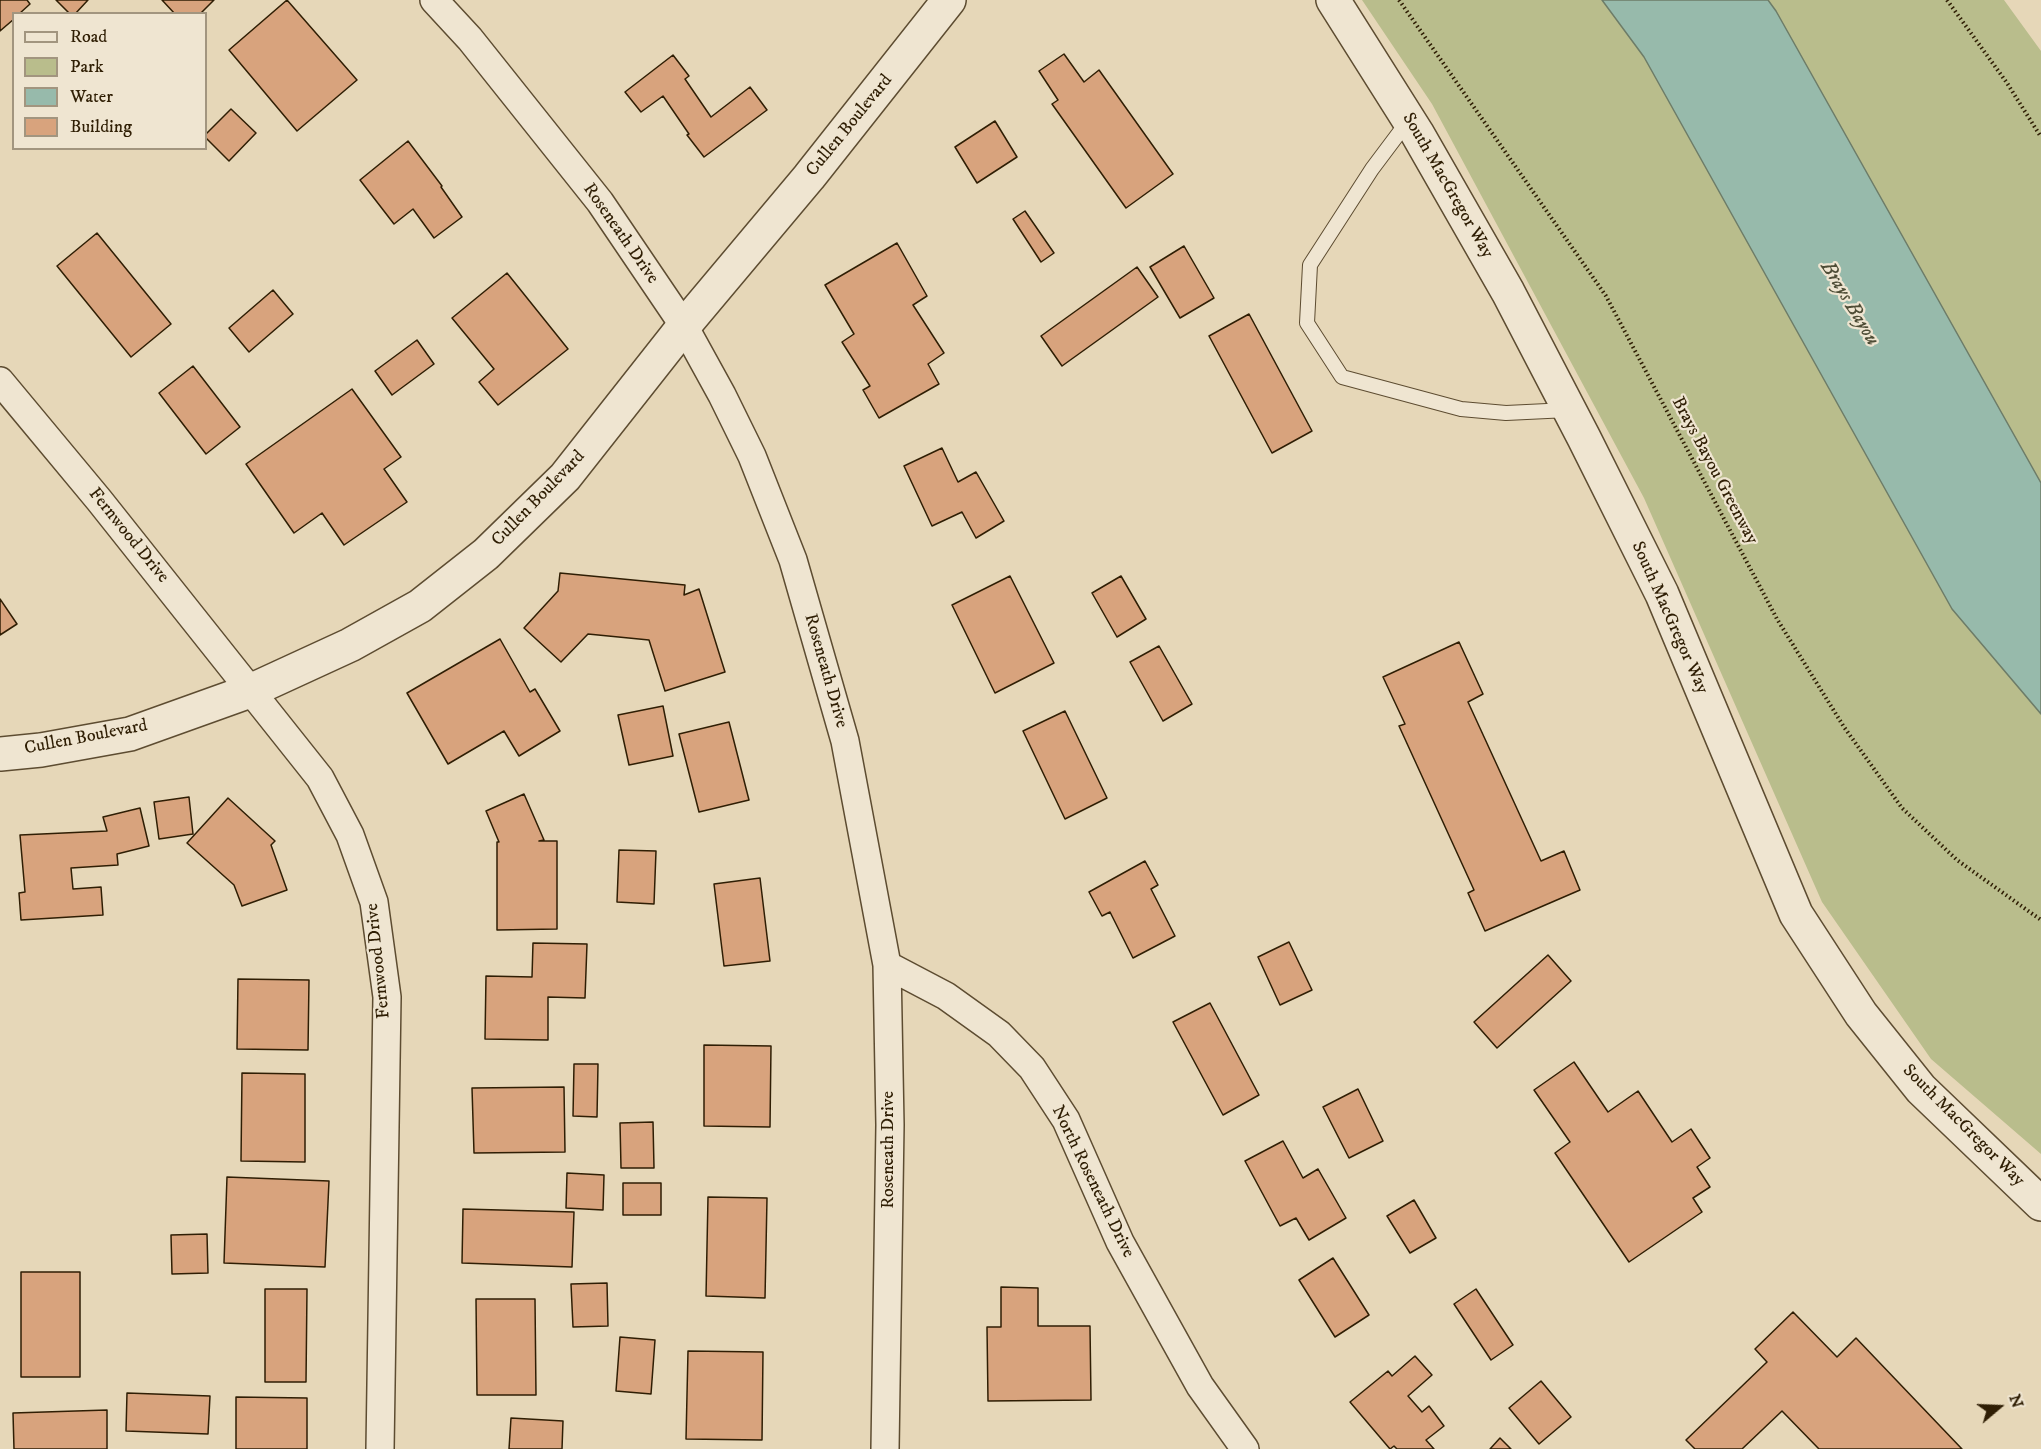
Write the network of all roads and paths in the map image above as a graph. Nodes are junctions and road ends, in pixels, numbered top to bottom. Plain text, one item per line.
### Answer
1 (434, 0) edge
2 (949, 0) edge
3 (1333, 0) edge
4 (1400, 0) edge
5 (1947, 0) edge
6 (1409, 120) junction
7 (2041, 137) edge
8 (684, 326) junction
9 (0, 381) edge
10 (1570, 410) junction
11 (250, 691) junction
12 (0, 754) edge
13 (2041, 920) edge
14 (887, 965) junction
15 (2041, 1204) edge
16 (380, 1449) edge
17 (885, 1449) edge
18 (1245, 1449) edge

1 - 8 street, Roseneath Drive
2 - 8 street, Cullen Boulevard
3 - 6 street, South MacGregor Way
4 - 13 path, Brays Bayou Greenway
5 - 7 path
6 - 10 street, South MacGregor Way
6 - 10 lane
8 - 11 street, Cullen Boulevard
8 - 14 street, Roseneath Drive
9 - 11 street, Fernwood Drive
10 - 15 street, South MacGregor Way
11 - 12 street, Cullen Boulevard
11 - 16 street, Fernwood Drive
14 - 17 street, Roseneath Drive
14 - 18 street, North Roseneath Drive

